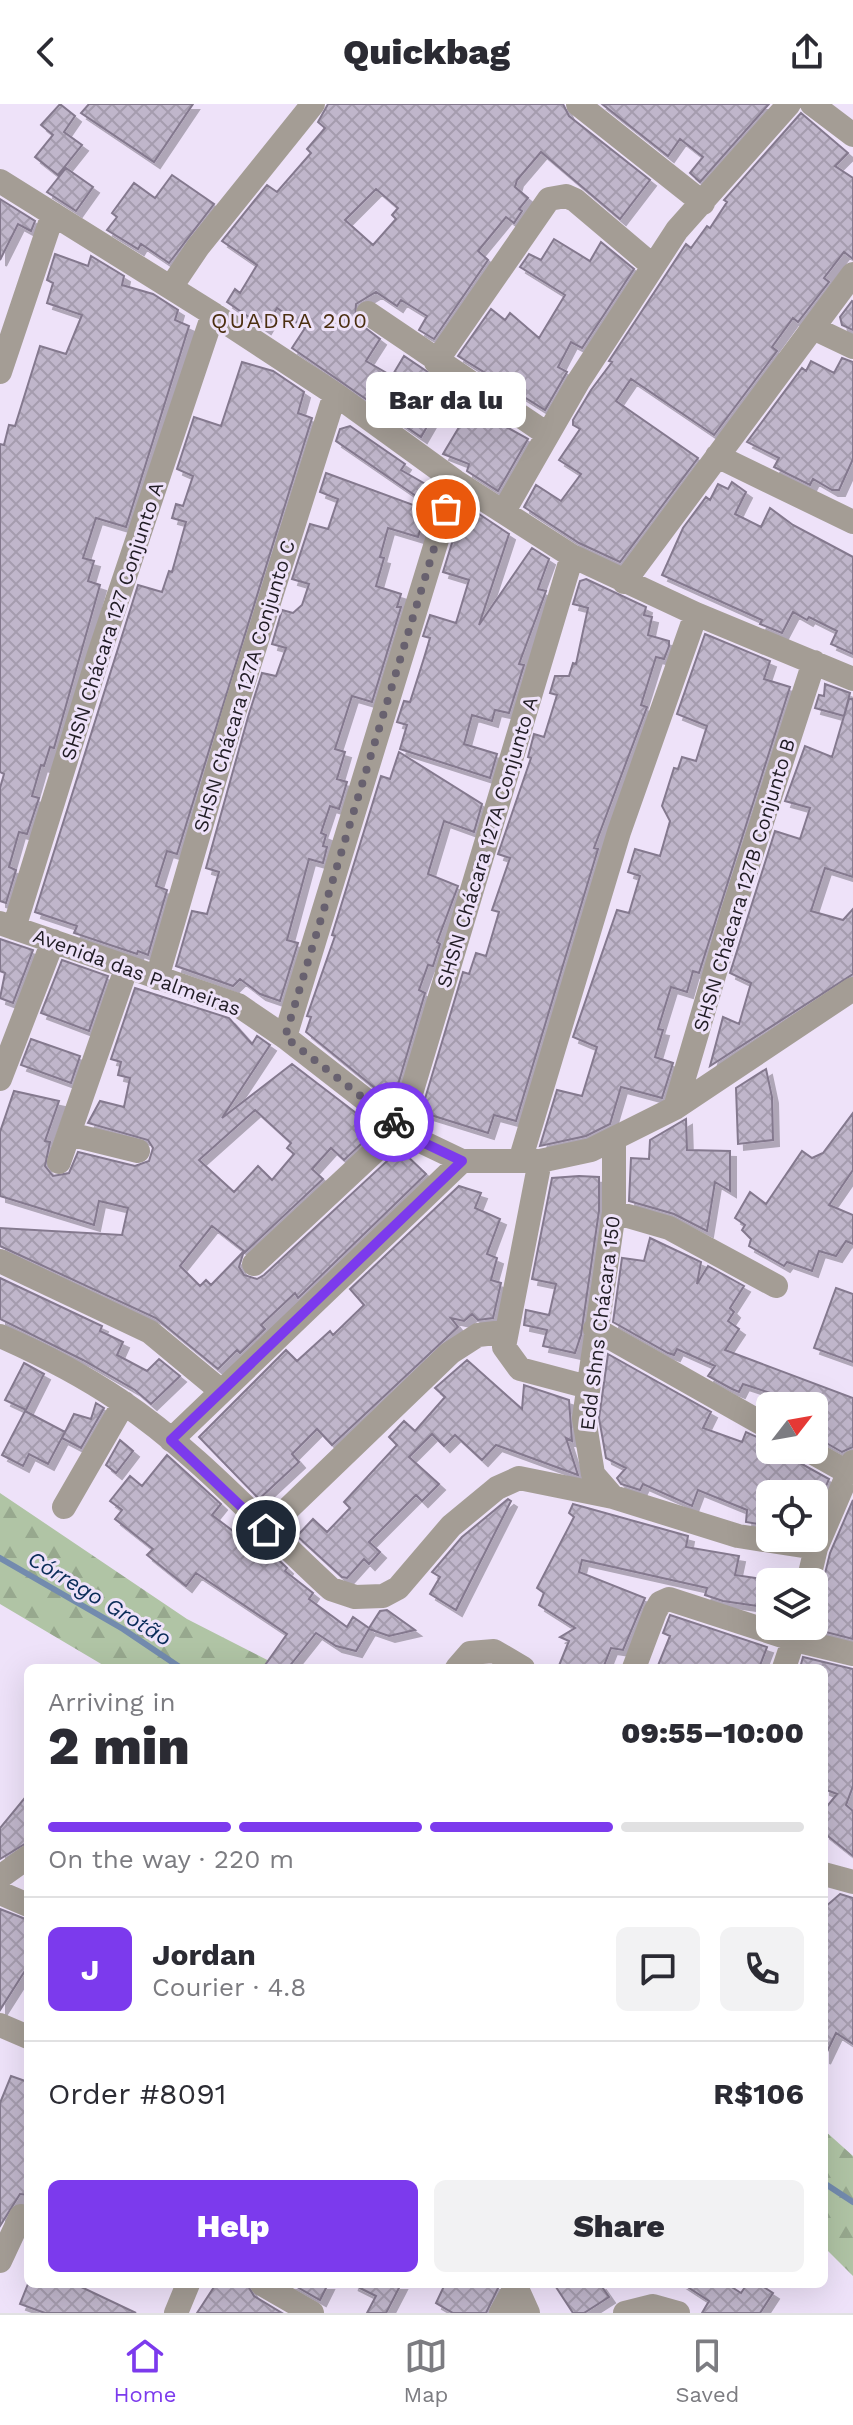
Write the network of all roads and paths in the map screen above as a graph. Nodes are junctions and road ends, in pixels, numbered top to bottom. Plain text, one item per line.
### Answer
1 (313, 104) edge
2 (578, 104) edge
3 (789, 104) edge
4 (812, 104) edge
5 (853, 135) edge
6 (0, 181) edge
7 (703, 203) junction
8 (53, 214) junction
9 (653, 266) junction
10 (853, 274) edge
11 (171, 287) junction
12 (368, 313) dead end
13 (213, 314) junction
14 (813, 328) junction
15 (853, 347) edge
16 (436, 362) junction
17 (0, 372) edge
18 (335, 394) junction
19 (547, 434) junction
20 (717, 456) junction
21 (455, 481) junction
22 (504, 511) junction
23 (853, 522) edge
24 (572, 556) junction
25 (624, 582) junction
26 (696, 614) junction
27 (814, 662) junction
28 (853, 679) edge
29 (7, 926) edge
30 (53, 941) junction
31 (126, 969) junction
32 (157, 978) junction
33 (853, 989) edge
34 (285, 1037) junction
35 (0, 1079) edge
36 (675, 1108) junction
37 (401, 1127) junction
38 (69, 1134) junction
39 (614, 1140) junction
40 (138, 1151) dead end
41 (462, 1161) junction
42 (530, 1161) junction
43 (59, 1162) dead end
44 (614, 1212) junction
45 (0, 1261) edge
46 (254, 1264) dead end
47 (776, 1286) dead end
48 (595, 1329) junction
49 (504, 1332) junction
50 (0, 1336) edge
51 (588, 1387) junction
52 (220, 1390) junction
53 (124, 1403) junction
54 (756, 1420) edge
55 (171, 1440) junction
56 (828, 1458) edge
57 (851, 1468) edge
58 (613, 1497) junction
59 (64, 1507) dead end
60 (828, 1521) edge
61 (266, 1530) junction
62 (756, 1539) edge
63 (756, 1622) edge
64 (794, 1640) edge
65 (815, 1640) edge
66 (853, 1654) edge
67 (460, 1664) edge
68 (516, 1664) edge
69 (636, 1664) edge
70 (785, 1664) edge
71 (24, 1860) edge
72 (828, 1875) edge
73 (0, 1877) edge
74 (853, 1882) edge
75 (0, 1893) edge
76 (24, 1903) edge
77 (0, 2025) edge
78 (24, 2035) edge
79 (16, 2216) edge
80 (0, 2261) edge
81 (186, 2288) edge
82 (269, 2288) edge
83 (514, 2288) edge
84 (517, 2288) edge
85 (176, 2313) edge
86 (312, 2313) edge
87 (501, 2313) edge
88 (528, 2313) edge
89 (625, 2313) edge
90 (678, 2313) edge

1 - 11 street
2 - 7 street
3 - 7 street
4 - 5 street
6 - 8 street
7 - 9 street
8 - 11 street
8 - 17 street
9 - 16 street
9 - 19 street
10 - 14 street
11 - 13 street
12 - 16 street
13 - 18 street
13 - 29 street, SHSN Chácara 127 Conjunto A
14 - 15 street
14 - 20 street
16 - 19 street
18 - 21 street
18 - 32 street, SHSN Chácara 127A Conjunto C
19 - 22 street
20 - 23 street
20 - 25 street
21 - 22 street
21 - 34 street
22 - 24 street
24 - 25 street
24 - 37 street, SHSN Chácara 127A Conjunto A
25 - 26 street
26 - 27 street
26 - 42 street
27 - 28 street
27 - 36 street, SHSN Chácara 127B Conjunto B
29 - 30 street, Avenida das Palmeiras
30 - 31 street, Avenida das Palmeiras
30 - 35 street
31 - 32 street, Avenida das Palmeiras
31 - 38 street
32 - 34 street, Avenida das Palmeiras
33 - 36 street, Avenida das Palmeiras
34 - 37 street, Avenida das Palmeiras
36 - 39 street, Avenida das Palmeiras
37 - 41 street, Avenida das Palmeiras
37 - 46 street
38 - 40 street
38 - 43 street
39 - 42 street, Avenida das Palmeiras
39 - 44 street, Edd Shns Chácara 150
41 - 42 street, Avenida das Palmeiras
41 - 52 street
42 - 49 street
44 - 47 street
44 - 48 street, Edd Shns Chácara 150
45 - 52 street
48 - 51 street, Edd Shns Chácara 150
48 - 54 street
49 - 51 street
49 - 61 street
50 - 53 street
51 - 58 street, Edd Shns Chácara 150
52 - 55 street
53 - 55 street
53 - 59 street
55 - 61 street
56 - 57 street
57 - 60 street
58 - 61 street
58 - 62 street
63 - 69 street
64 - 70 street
65 - 66 street
67 - 68 street
71 - 73 street
72 - 74 street
75 - 76 street
77 - 78 street
79 - 80 street
81 - 85 street
82 - 86 street
83 - 87 street
84 - 88 street
89 - 90 street

